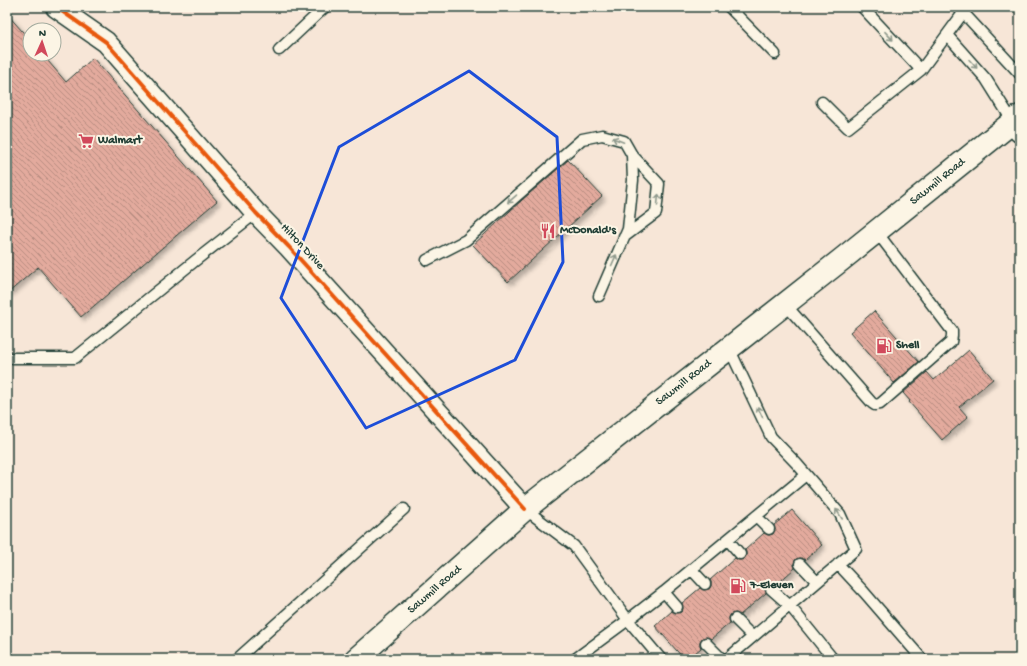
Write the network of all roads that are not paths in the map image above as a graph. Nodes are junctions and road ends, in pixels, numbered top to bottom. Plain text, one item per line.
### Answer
1 (56, 7) edge
2 (325, 7) edge
3 (729, 7) edge
4 (862, 7) edge
5 (961, 10) edge
6 (947, 35) junction
7 (278, 50) dead end
8 (775, 54) dead end
9 (921, 70) junction
10 (1020, 74) edge
11 (822, 102) dead end
12 (1018, 123) edge
13 (632, 155) junction
14 (256, 213) junction
15 (876, 231) junction
16 (624, 237) junction
17 (427, 260) dead end
18 (599, 296) dead end
19 (785, 304) junction
20 (729, 348) junction
21 (7, 358) edge
22 (806, 475) junction
23 (404, 509) dead end
24 (525, 509) junction
25 (756, 516) junction
26 (769, 529) dead end
27 (728, 540) junction
28 (740, 554) dead end
29 (800, 564) dead end
30 (838, 564) junction
31 (692, 570) junction
32 (818, 582) junction
33 (705, 584) dead end
34 (771, 589) dead end
35 (664, 592) junction
36 (790, 606) junction
37 (677, 607) dead end
38 (735, 619) dead end
39 (628, 620) junction
40 (753, 637) junction
41 (706, 643) dead end
42 (237, 659) edge
43 (356, 659) edge
44 (575, 659) edge
45 (661, 659) edge
46 (722, 659) edge
47 (727, 659) edge
48 (833, 659) edge
49 (922, 659) edge

1 - 14 street, Hilton Drive
2 - 7 lane
3 - 8 lane
4 -> 9 lane
5 - 6 lane
5 - 10 lane
6 - 9 lane
6 -> 12 lane
9 - 11 lane
12 - 15 main road, Sawmill Road
13 - 16 lane
16 -> 13 lane
13 -> 17 lane
14 - 21 lane
14 - 24 street, Hilton Drive
15 - 19 main road, Sawmill Road
15 - 19 lane
18 -> 16 lane
19 - 20 main road, Sawmill Road
22 -> 20 lane
20 - 24 main road, Sawmill Road
22 - 25 lane
30 -> 22 lane
23 - 42 lane
24 - 39 lane
24 - 43 main road, Sawmill Road
25 - 26 lane
25 - 27 lane
27 - 28 lane
27 - 31 lane
29 - 32 lane
30 - 32 lane
30 - 49 lane
31 - 33 lane
31 - 35 lane
32 - 36 lane
34 - 36 lane
35 - 37 lane
35 - 39 lane
36 - 40 lane
36 - 48 lane
38 - 40 lane
39 - 44 lane
39 - 45 lane
40 - 47 lane
41 - 46 lane

